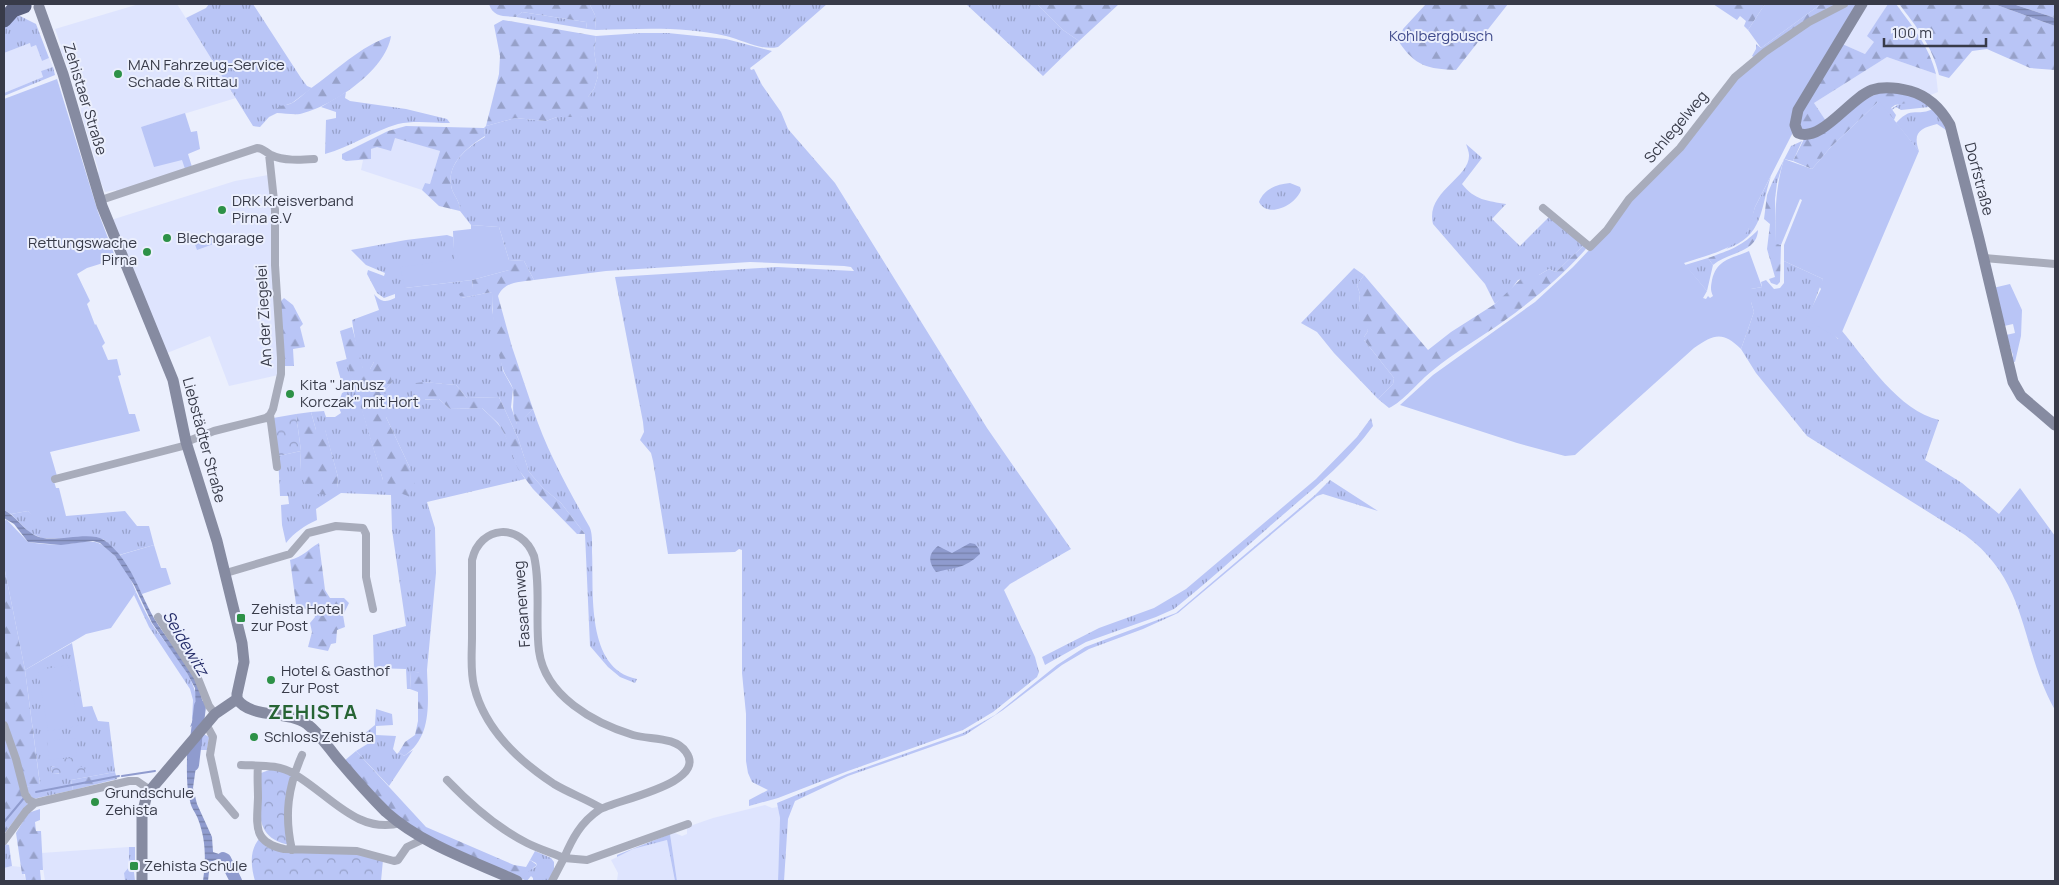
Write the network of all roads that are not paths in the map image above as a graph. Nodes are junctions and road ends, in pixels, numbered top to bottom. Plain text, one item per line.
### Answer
1 (1844, 4) edge
2 (1862, 4) edge
3 (22, 5) edge
4 (42, 6) edge
5 (4, 20) edge
6 (269, 154) junction
7 (314, 159) dead end
8 (100, 200) junction
9 (1543, 208) dead end
10 (1984, 258) junction
11 (2055, 264) edge
12 (270, 415) junction
13 (2055, 425) edge
14 (187, 444) junction
15 (277, 467) dead end
16 (55, 479) dead end
17 (226, 573) junction
18 (373, 608) dead end
19 (158, 617) dead end
20 (238, 699) junction
21 (215, 714) junction
22 (4, 725) edge
23 (204, 726) junction
24 (302, 755) dead end
25 (241, 765) dead end
26 (258, 766) junction
27 (294, 774) junction
28 (446, 780) dead end
29 (150, 790) junction
30 (35, 803) junction
31 (601, 808) junction
32 (235, 815) dead end
33 (402, 823) junction
34 (688, 824) dead end
35 (424, 839) junction
36 (4, 841) edge
37 (292, 850) junction
38 (564, 858) junction
39 (142, 881) edge
40 (517, 881) edge
41 (552, 881) edge

1 - 9 street, Schlegelweg
2 - 10 main road, Dorfstraße
3 - 4 main road
3 - 5 highway
4 - 8 main road, Zehistaer Straße
6 - 7 street
6 - 8 street
6 - 12 street, An der Ziegelei
8 - 14 main road, Liebstädter Straße
10 - 11 street
10 - 13 main road, Dorfstraße
12 - 14 street
12 - 15 street, An der Ziegelei
14 - 16 street
14 - 17 main road, Liebstädter Straße
17 - 18 street
17 - 20 main road, Liebstädter Straße
19 - 21 street
20 - 21 main road
20 - 33 main road
21 - 23 main road
22 - 30 street
23 - 29 main road
23 - 32 street
24 - 27 street
25 - 26 street
26 - 27 street
26 - 37 street
27 - 33 street
27 - 37 street
28 - 38 street
29 - 30 street
29 - 39 main road
30 - 36 street
31 - 31 street, Fasanenweg
31 - 38 street, Fasanenweg
33 - 35 main road
34 - 38 street
35 - 37 street
35 - 40 main road
38 - 41 street

